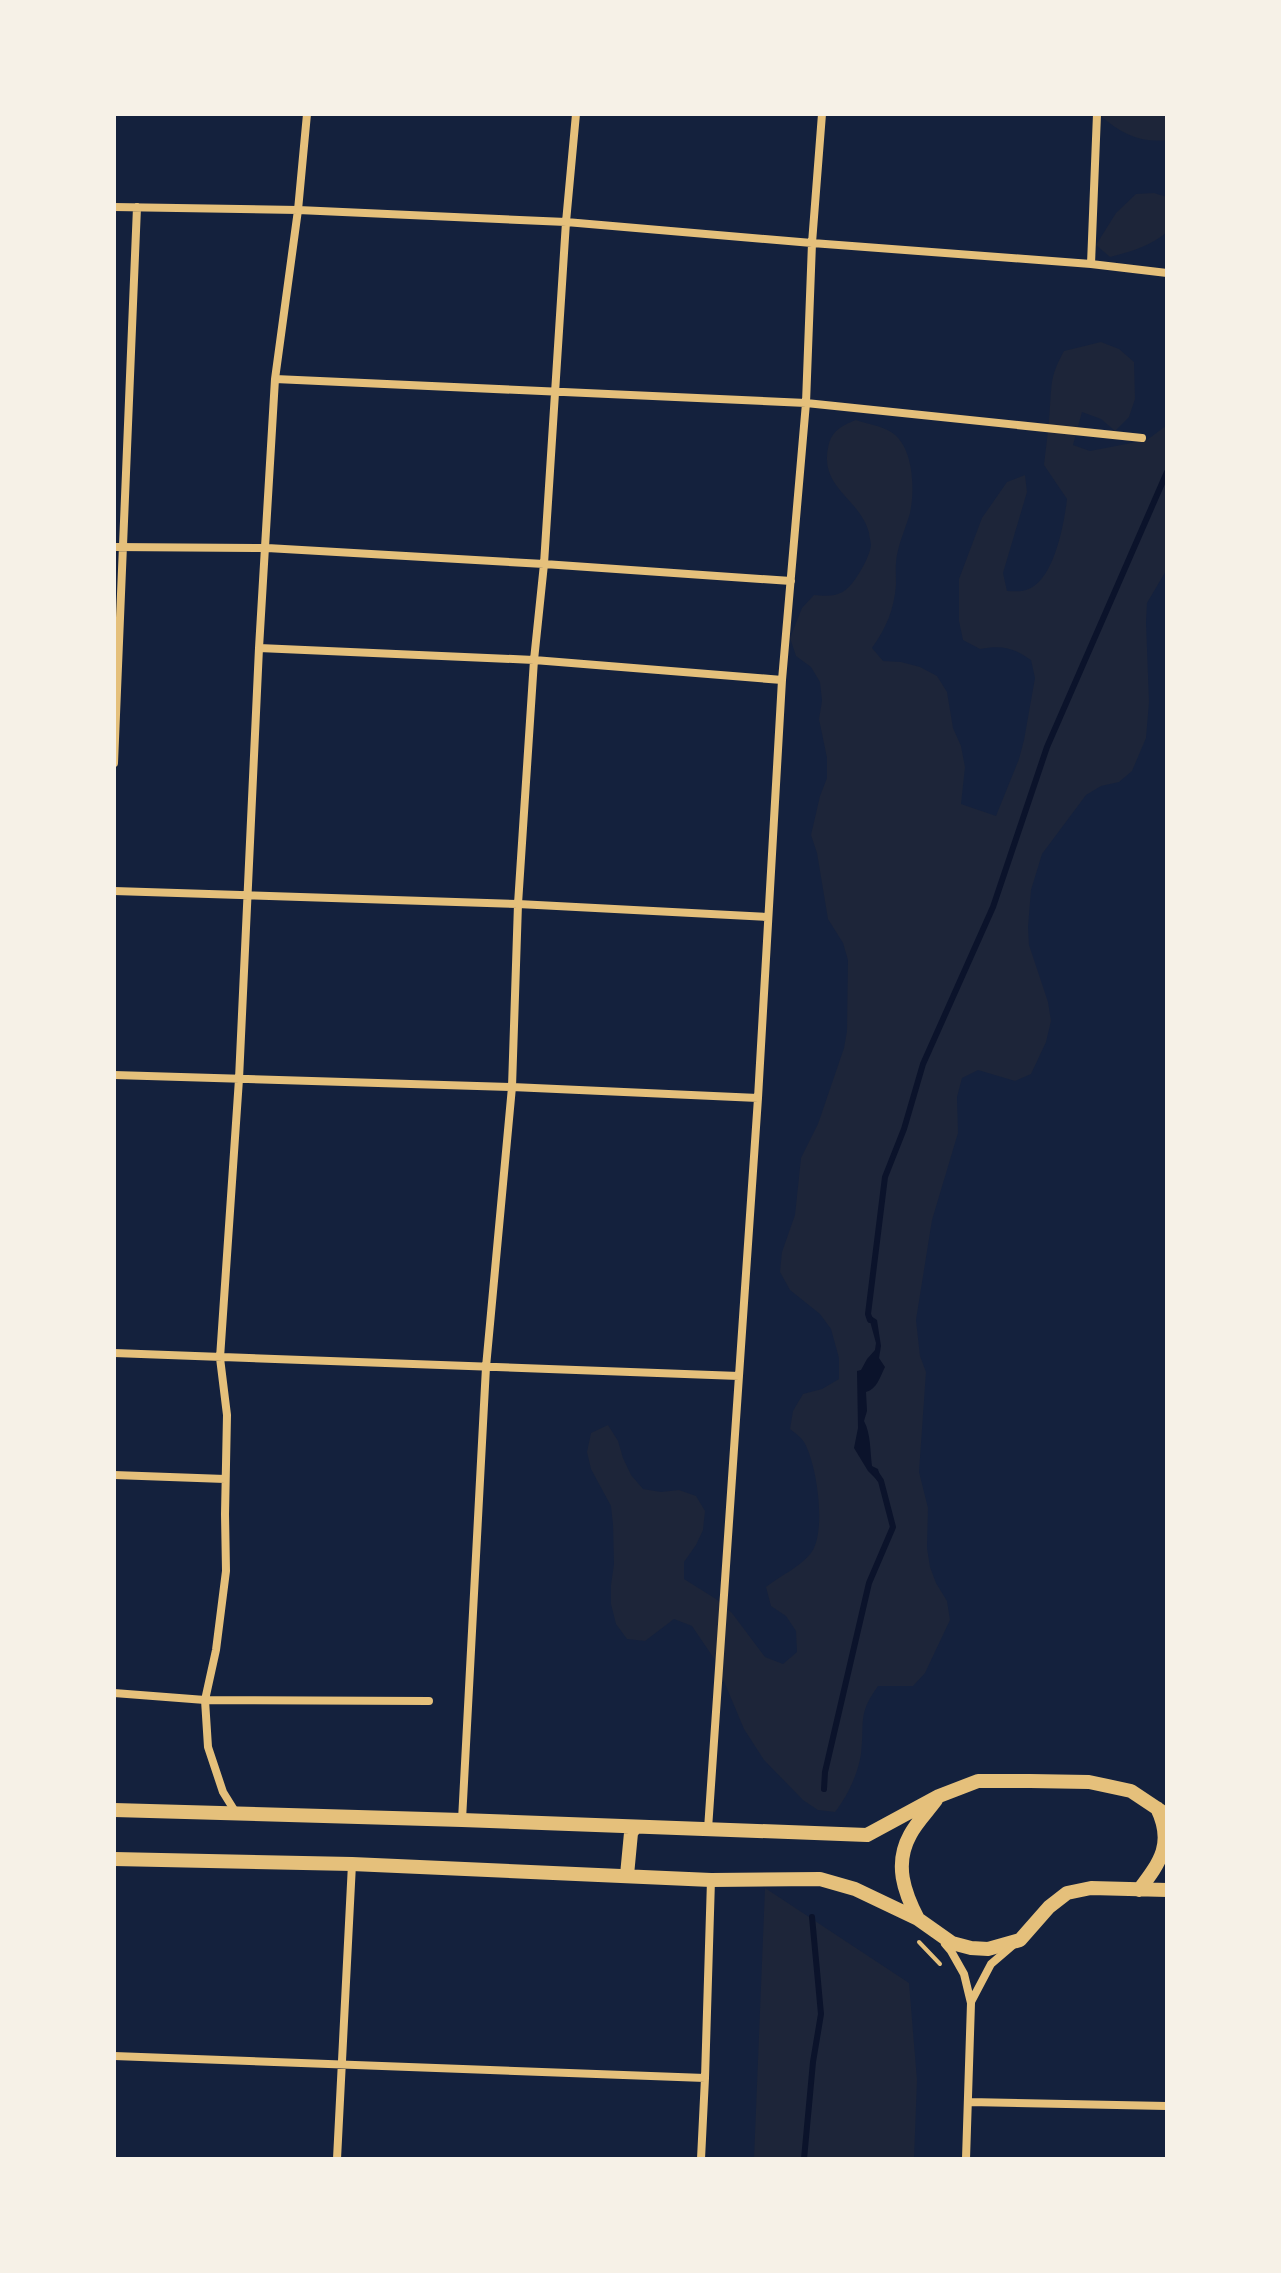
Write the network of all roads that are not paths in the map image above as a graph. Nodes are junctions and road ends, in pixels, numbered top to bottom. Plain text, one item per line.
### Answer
1 (307, 114) edge
2 (576, 114) edge
3 (822, 114) edge
4 (1097, 114) edge
5 (114, 207) edge
6 (137, 207) junction
7 (298, 210) junction
8 (566, 222) junction
9 (812, 243) junction
10 (1091, 264) junction
11 (1167, 273) edge
12 (275, 379) junction
13 (556, 392) junction
14 (806, 403) junction
15 (1142, 438) dead end
16 (114, 547) edge
17 (124, 547) junction
18 (267, 548) junction
19 (544, 564) junction
20 (791, 581) junction
21 (259, 648) junction
22 (534, 660) junction
23 (782, 680) junction
24 (114, 763) edge
25 (114, 891) edge
26 (248, 894) junction
27 (518, 904) junction
28 (767, 917) junction
29 (114, 1075) edge
30 (239, 1079) junction
31 (512, 1087) junction
32 (758, 1098) junction
33 (114, 1353) edge
34 (220, 1358) junction
35 (486, 1367) junction
36 (739, 1376) junction
37 (114, 1475) edge
38 (225, 1479) junction
39 (114, 1693) edge
40 (205, 1700) junction
41 (429, 1701) dead end
42 (939, 1796) junction
43 (114, 1810) edge
44 (1162, 1811) edge
45 (236, 1813) junction
46 (462, 1820) junction
47 (635, 1827) junction
48 (708, 1829) junction
49 (114, 1859) edge
50 (352, 1864) junction
51 (627, 1875) junction
52 (711, 1880) junction
53 (1139, 1890) junction
54 (1167, 1890) edge
55 (918, 1919) junction
56 (1020, 1940) junction
57 (971, 2003) junction
58 (114, 2056) edge
59 (342, 2063) junction
60 (705, 2078) junction
61 (969, 2102) junction
62 (1167, 2106) edge
63 (337, 2159) edge
64 (701, 2159) edge
65 (966, 2159) edge

1 - 7 street
2 - 8 street
3 - 9 street
4 - 10 street
5 - 6 street
6 - 7 street
6 - 17 street
7 - 8 street
7 - 12 street
8 - 9 street
8 - 13 street
9 - 10 street
9 - 14 street
10 - 11 street
12 - 13 street
12 - 18 street
13 - 14 street
13 - 19 street
14 - 15 street
14 - 20 street
16 - 17 street
17 - 18 street
17 - 24 street
18 - 19 street
18 - 21 street
19 - 20 street
19 - 22 street
20 - 23 street
21 - 22 street
21 - 26 street
22 - 23 street
22 - 27 street
23 - 28 street
25 - 26 street
26 - 27 street
26 - 30 street
27 - 28 street
27 - 31 street
28 - 32 street
29 - 30 street
30 - 31 street
30 - 34 street
31 - 32 street
31 - 35 street
32 - 36 street
33 - 34 street
34 - 35 street
34 - 38 street
35 - 36 street
35 - 46 street
36 - 48 street
37 - 38 street
38 - 40 street
39 - 40 street
40 - 41 street
40 - 45 street
42 - 44 main road
42 - 48 main road
42 - 55 main road
43 - 45 main road
44 - 53 main road
45 - 46 main road
46 - 47 main road
47 - 48 main road
47 - 51 main road
49 - 50 main road
50 - 51 main road
50 - 59 street
51 - 52 main road
52 - 55 main road
52 - 60 street
53 - 54 main road
53 - 56 main road
55 - 56 main road
55 - 57 street
56 - 57 street
57 - 61 street
58 - 59 street
59 - 60 street
59 - 63 street
60 - 64 street
61 - 62 street
61 - 65 street

